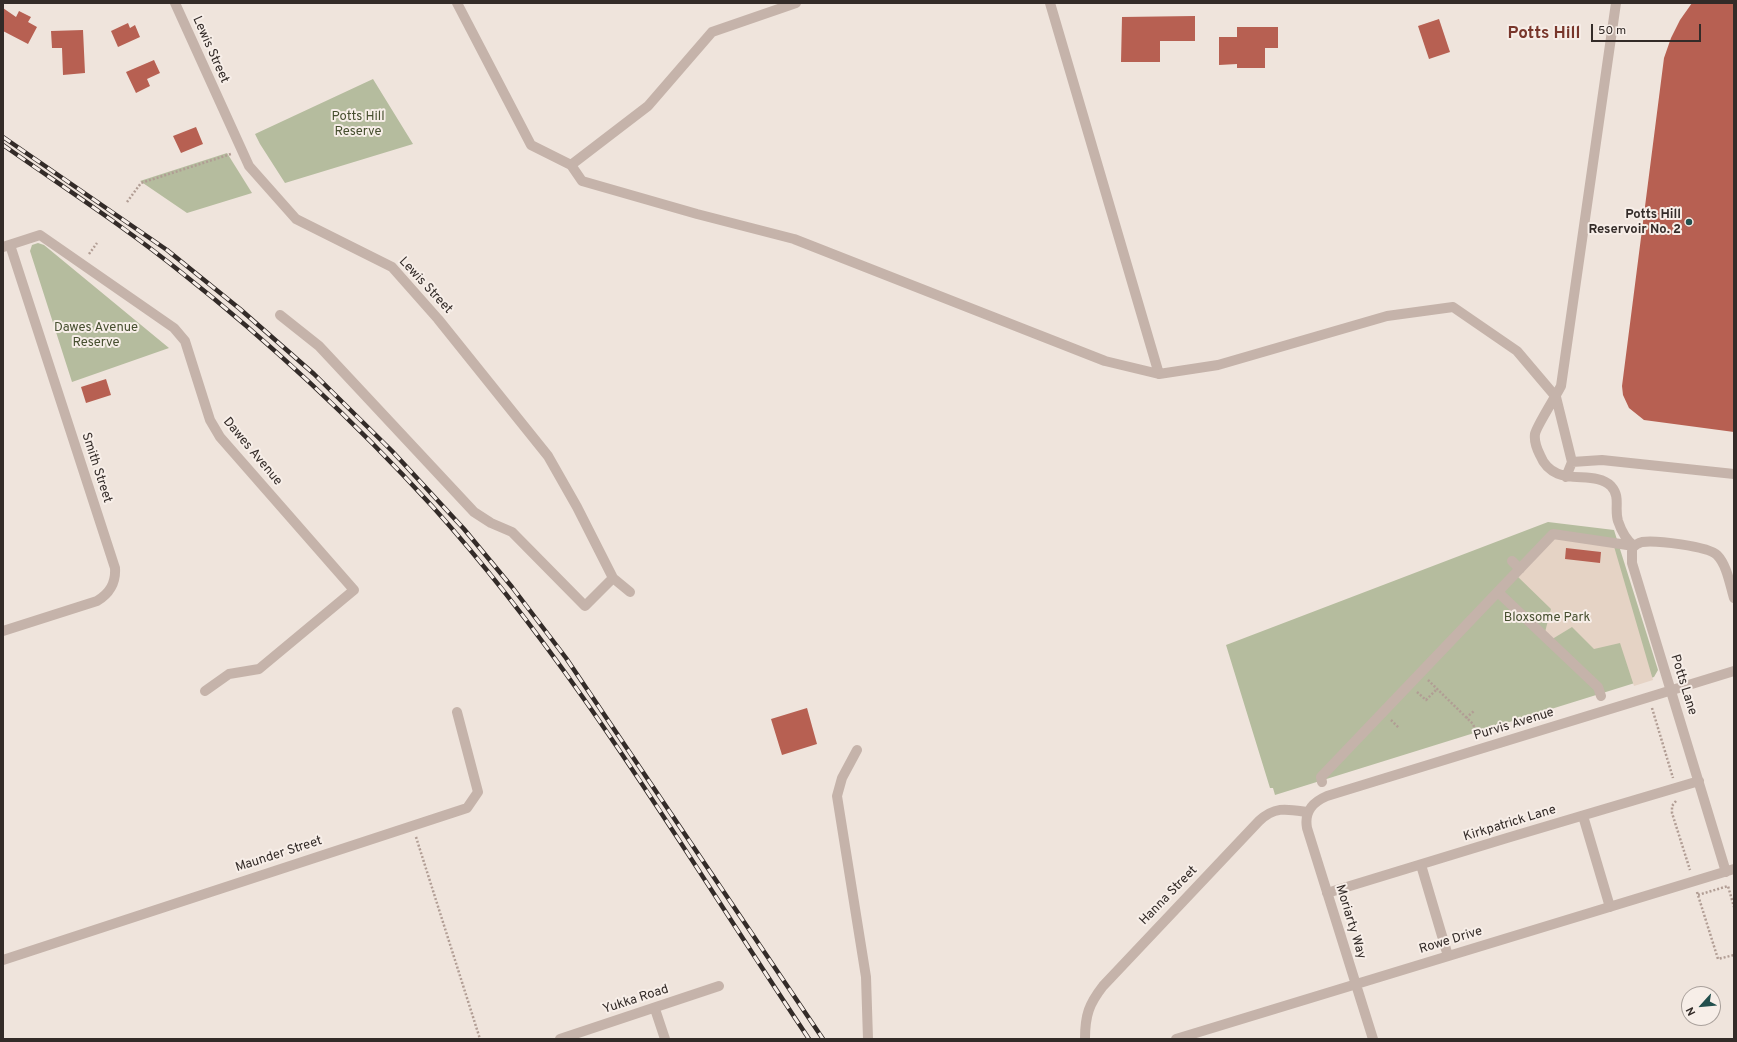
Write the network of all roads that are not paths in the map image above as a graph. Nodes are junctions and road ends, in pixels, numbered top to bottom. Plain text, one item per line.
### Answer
1 (175, 3) edge
2 (457, 3) edge
3 (796, 3) edge
4 (1050, 3) edge
5 (1616, 3) edge
6 (571, 166) junction
7 (6, 246) edge
8 (280, 315) dead end
9 (1159, 374) junction
10 (1556, 397) junction
11 (1572, 462) junction
12 (1734, 474) edge
13 (1566, 477) junction
14 (1634, 546) junction
15 (1512, 561) dead end
16 (1520, 569) junction
17 (613, 578) junction
18 (630, 592) dead end
19 (1498, 592) junction
20 (1734, 598) edge
21 (3, 631) edge
22 (1734, 671) edge
23 (205, 691) dead end
24 (1671, 691) junction
25 (1601, 696) dead end
26 (457, 712) dead end
27 (858, 750) dead end
28 (1699, 781) junction
29 (1322, 782) dead end
30 (1307, 812) junction
31 (1583, 816) junction
32 (1421, 865) junction
33 (1730, 870) edge
34 (1328, 893) junction
35 (1610, 907) junction
36 (1448, 956) junction
37 (3, 960) edge
38 (1356, 984) junction
39 (719, 986) dead end
40 (655, 1009) junction
41 (560, 1039) edge
42 (665, 1039) edge
43 (868, 1039) edge
44 (1085, 1039) edge
45 (1176, 1039) edge
46 (1373, 1039) edge

1 - 17 street, Lewis Street
2 - 6 street
3 - 6 street
4 - 9 street
5 - 10 street
6 - 9 street
7 - 21 street, Smith Street
7 - 23 street, Dawes Avenue
8 - 17 street
9 - 10 street
10 - 11 street
10 - 13 street
11 - 12 street
11 - 13 street
13 - 14 street
14 - 16 street
14 - 20 street
14 - 24 street, Potts Lane
15 - 16 street
16 - 19 street
17 - 18 street, Lewis Street
19 - 25 street
19 - 29 street
22 - 24 street, Purvis Avenue
24 - 28 street, Potts Lane
24 - 30 street, Purvis Avenue
26 - 37 street, Maunder Street
27 - 43 street
28 - 31 street, Kirkpatrick Lane
28 - 33 street, Potts Lane
30 - 34 street, Moriarty Way
30 - 44 street, Hanna Street
31 - 32 street, Kirkpatrick Lane
31 - 35 street
32 - 34 street, Kirkpatrick Lane
32 - 36 street
33 - 35 street, Rowe Drive
34 - 38 street, Moriarty Way
35 - 36 street, Rowe Drive
36 - 38 street, Rowe Drive
38 - 45 street, Rowe Drive
38 - 46 street, Moriarty Way
39 - 40 street, Yukka Road
40 - 41 street, Yukka Road
40 - 42 street

